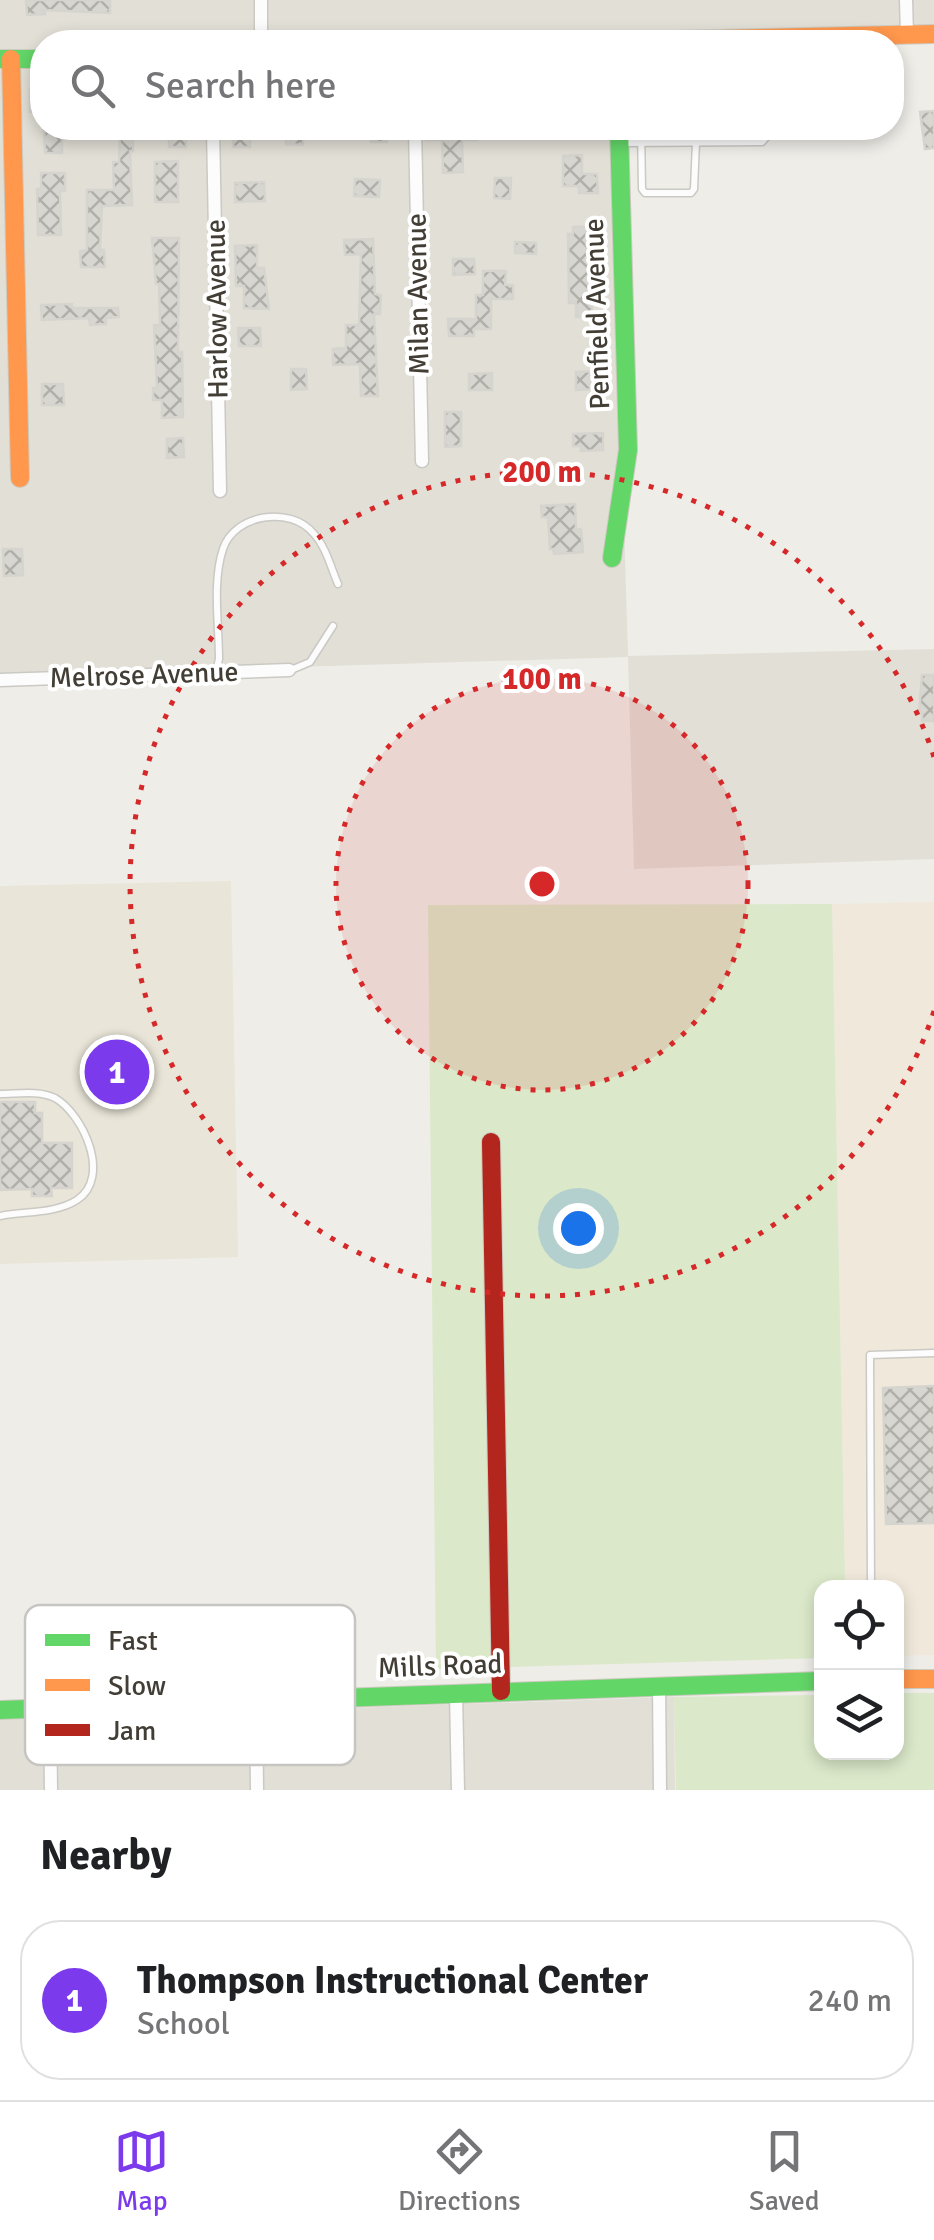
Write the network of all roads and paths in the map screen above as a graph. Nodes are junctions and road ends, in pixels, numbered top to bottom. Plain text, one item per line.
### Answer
1 (261, 0) edge
2 (906, 0) edge
3 (261, 30) edge
4 (934, 34) edge
5 (904, 35) edge
6 (907, 35) junction
7 (30, 58) edge
8 (5, 59) edge
9 (214, 140) edge
10 (415, 140) edge
11 (619, 140) edge
12 (635, 140) edge
13 (764, 140) edge
14 (641, 142) junction
15 (685, 142) joint
16 (696, 142) junction
17 (422, 461) dead end
18 (20, 478) dead end
19 (220, 491) dead end
20 (612, 558) dead end
21 (338, 584) dead end
22 (333, 626) dead end
23 (288, 670) joint
24 (216, 673) junction
25 (0, 680) edge
26 (0, 1094) edge
27 (491, 1142) dead end
28 (0, 1216) edge
29 (934, 1353) edge
30 (870, 1580) edge
31 (934, 1678) edge
32 (904, 1680) edge
33 (814, 1681) edge
34 (658, 1685) junction
35 (501, 1692) junction
36 (456, 1693) junction
37 (355, 1697) edge
38 (0, 1710) edge
39 (25, 1710) edge
40 (51, 1765) edge
41 (257, 1765) edge
42 (51, 1790) edge
43 (257, 1790) edge
44 (458, 1790) edge
45 (660, 1790) edge

1 - 3 street
2 - 6 street
4 - 6 street
5 - 6 street
7 - 8 street
8 - 18 street
9 - 19 street, Harlow Avenue
10 - 17 street, Milan Avenue
11 - 20 street, Penfield Avenue
12 - 14 lane
13 - 16 lane
14 - 15 lane
14 - 16 lane
15 - 16 lane
21 - 24 lane
22 - 23 lane
23 - 24 street, Melrose Avenue
24 - 25 street, Melrose Avenue
26 - 28 lane
27 - 35 street
29 - 30 lane
31 - 32 street
33 - 34 street, Mills Road
34 - 35 street, Mills Road
34 - 45 street
35 - 36 street, Mills Road
36 - 37 street, Mills Road
36 - 44 street
38 - 39 street, Mills Road
40 - 42 street
41 - 43 street

